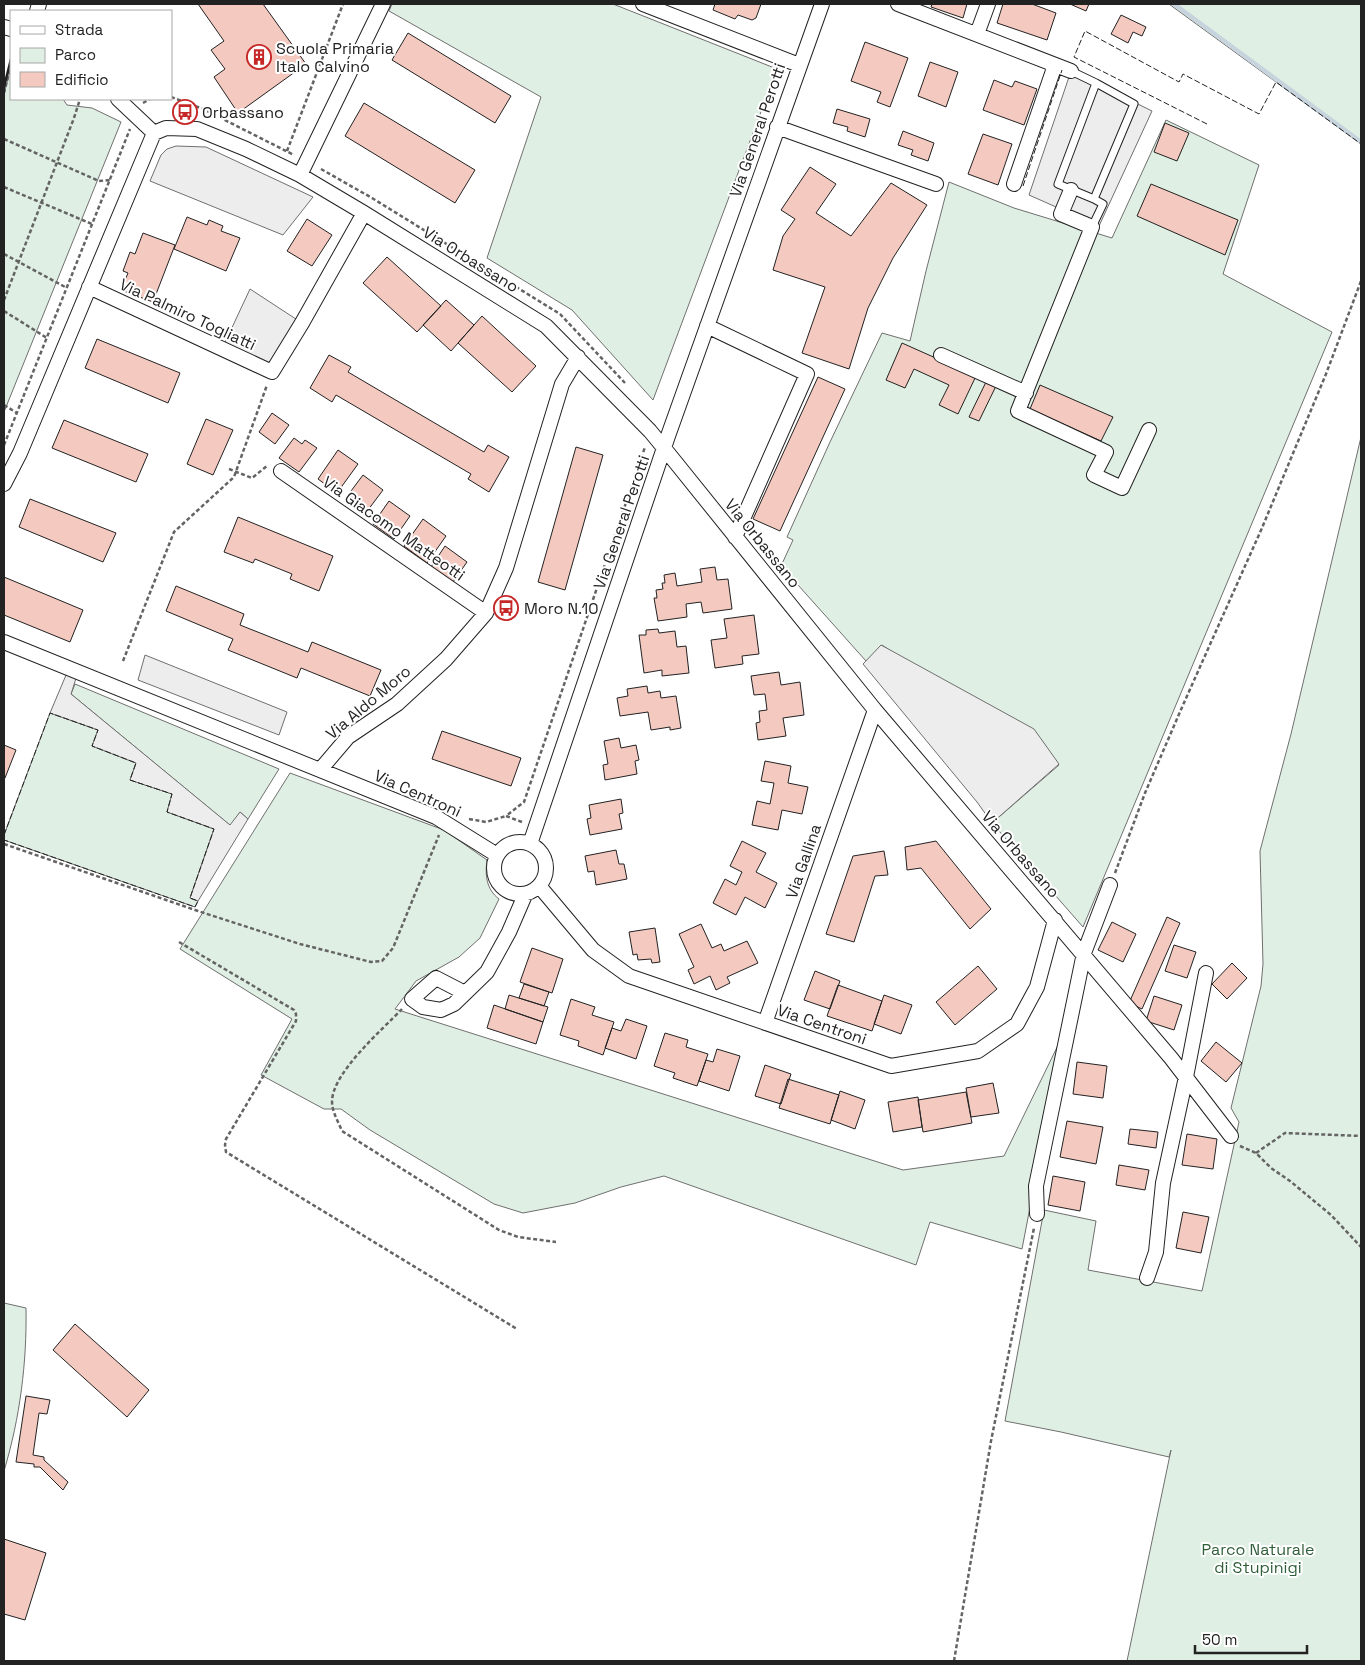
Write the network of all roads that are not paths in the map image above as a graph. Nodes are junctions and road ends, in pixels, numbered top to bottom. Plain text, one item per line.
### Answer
1 (383, 4) edge
2 (644, 4) edge
3 (822, 4) edge
4 (898, 4) edge
5 (988, 4) edge
6 (977, 34) junction
7 (799, 65) junction
8 (1055, 65) junction
9 (1071, 71) joint
10 (1096, 83) junction
11 (119, 100) edge
12 (777, 127) junction
13 (154, 133) junction
14 (300, 175) junction
15 (936, 184) dead end
16 (1014, 184) dead end
17 (1072, 190) junction
18 (1094, 199) junction
19 (364, 213) junction
20 (1092, 228) junction
21 (89, 287) junction
22 (707, 326) junction
23 (941, 355) dead end
24 (578, 357) junction
25 (1026, 393) junction
26 (1149, 430) dead end
27 (664, 448) junction
28 (281, 471) road end
29 (4, 484) edge
30 (735, 537) junction
31 (486, 613) junction
32 (4, 642) edge
33 (875, 710) junction
34 (320, 770) junction
35 (530, 844) junction
36 (497, 854) junction
37 (1110, 885) road end
38 (540, 887) junction
39 (525, 894) junction
40 (1055, 920) junction
41 (1084, 953) junction
42 (1206, 974) dead end
43 (464, 993) junction
44 (765, 1023) junction
45 (1186, 1077) junction
46 (1231, 1136) road end
47 (1037, 1214) road end
48 (1147, 1278) dead end

1 - 14 street
2 - 7 street
3 - 7 street, Via General Perotti
4 - 6 street
5 - 6 street
6 - 8 street
7 - 12 street, Via General Perotti
8 - 9 street
8 - 16 street
9 - 10 lane
10 - 17 lane
10 - 18 lane
11 - 13 street
12 - 15 street
12 - 22 street, Via General Perotti
13 - 14 street, Via Orbassano
13 - 21 street
14 - 19 street, Via Orbassano
17 - 18 lane
17 - 20 street
18 - 20 lane
19 - 21 street, Via Palmiro Togliatti
19 - 24 street, Via Orbassano
20 - 25 street
21 - 29 street
22 - 27 street, Via General Perotti
22 - 30 street
23 - 25 street
24 - 27 street, Via Orbassano
24 - 31 street, Via Aldo Moro
25 - 26 street
27 - 30 street, Via Orbassano
27 - 35 street, Via General Perotti
28 - 31 street, Via Giacomo Matteotti
30 - 33 street, Via Orbassano
31 - 34 street, Via Aldo Moro
32 - 34 street
33 - 40 street, Via Orbassano
33 - 44 street, Via Gallina
34 - 36 street, Via Centroni
35 - 36 street
35 - 38 street
36 - 39 street
37 - 41 street
38 - 39 street
38 - 44 street, Via Centroni
39 - 43 street
40 - 41 street, Via Orbassano
40 - 44 street, Via Centroni
41 - 45 street, Via Orbassano
41 - 47 street
42 - 45 street
43 - 43 street
45 - 46 street, Via Orbassano
45 - 48 street

